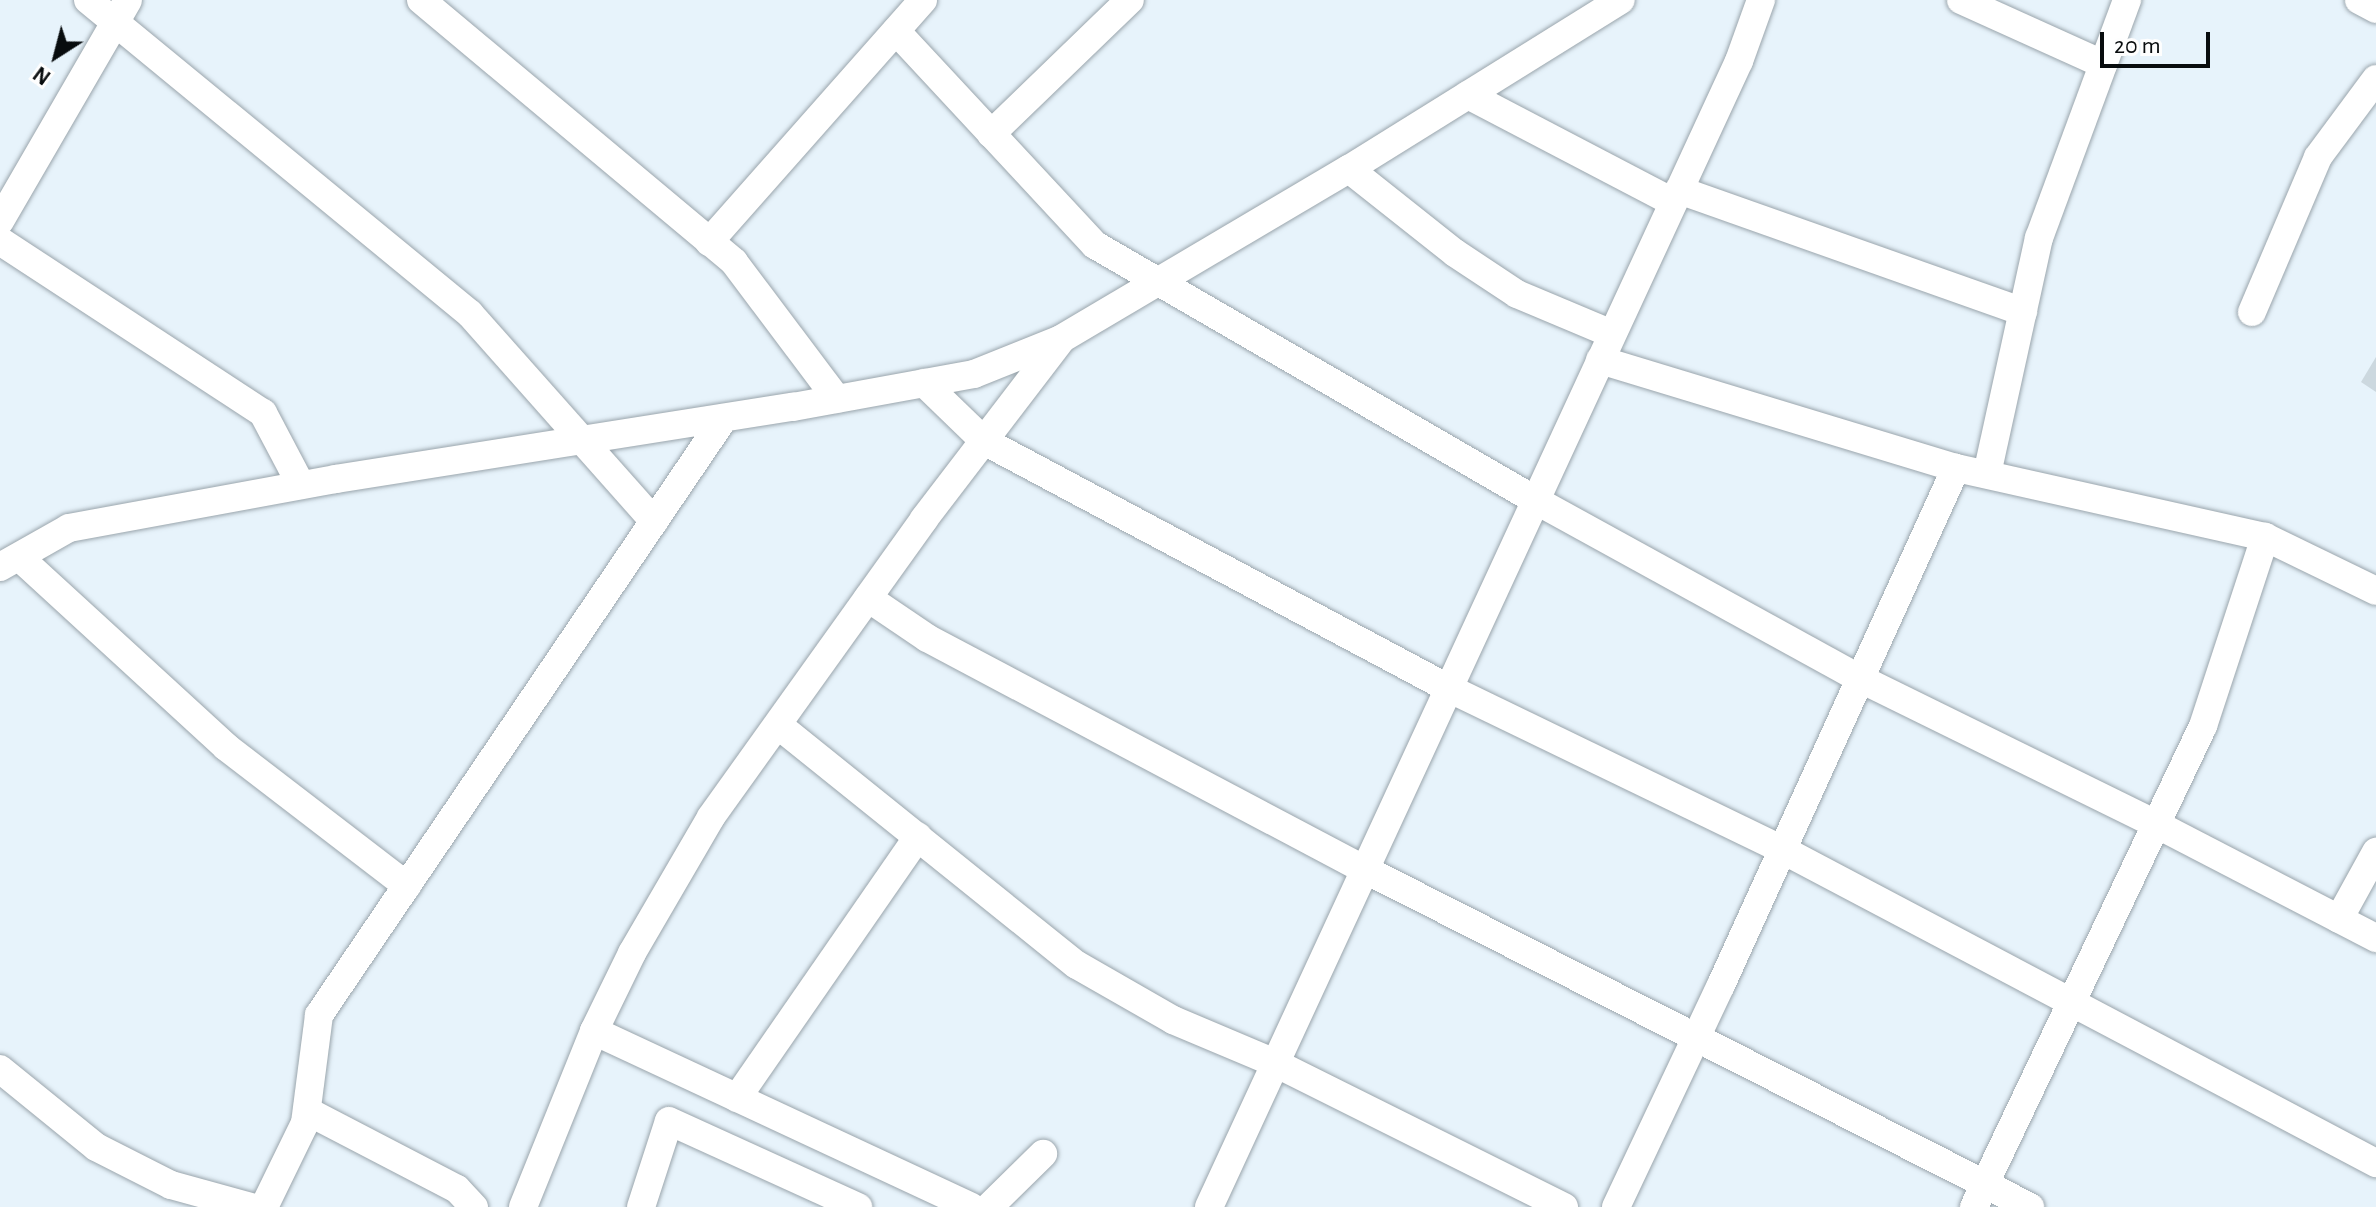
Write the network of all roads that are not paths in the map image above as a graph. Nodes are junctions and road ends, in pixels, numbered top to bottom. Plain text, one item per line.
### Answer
1 (88, 0) edge
2 (421, 0) edge
3 (923, 0) edge
4 (1130, 0) edge
5 (1621, 0) edge
6 (1761, 0) edge
7 (1961, 0) edge
8 (2127, 0) edge
9 (2359, 0) edge
10 (2376, 9) edge
11 (121, 12) edge
12 (896, 31) junction
13 (2103, 64) junction
14 (2376, 79) edge
15 (1468, 95) junction
16 (991, 134) junction
17 (1349, 169) junction
18 (1676, 196) junction
19 (0, 221) edge
20 (0, 241) edge
21 (709, 242) junction
22 (1158, 281) junction
23 (2023, 312) junction
24 (2252, 312) dead end
25 (1612, 334) junction
26 (1061, 339) junction
27 (1600, 360) junction
28 (924, 383) junction
29 (837, 399) junction
30 (724, 418) junction
31 (583, 440) junction
32 (984, 441) junction
33 (1956, 468) junction
34 (1987, 474) junction
35 (301, 485) junction
36 (1535, 500) junction
37 (654, 521) junction
38 (2265, 537) junction
39 (10, 562) edge
40 (2376, 591) edge
41 (868, 598) junction
42 (1861, 679) junction
43 (1448, 688) junction
44 (778, 725) junction
45 (2156, 824) junction
46 (918, 837) junction
47 (1783, 850) junction
48 (2376, 852) edge
49 (1364, 869) junction
50 (407, 886) junction
51 (2339, 919) junction
52 (2376, 938) edge
53 (2070, 1000) junction
54 (594, 1031) junction
55 (1696, 1039) junction
56 (1275, 1063) junction
57 (0, 1069) edge
58 (737, 1098) junction
59 (307, 1111) junction
60 (1043, 1154) dead end
61 (2376, 1163) edge
62 (1979, 1196) edge
63 (251, 1207) edge
64 (264, 1207) edge
65 (474, 1207) edge
66 (523, 1207) edge
67 (641, 1207) edge
68 (858, 1207) edge
69 (971, 1207) edge
70 (989, 1207) edge
71 (1209, 1207) edge
72 (1564, 1207) edge
73 (1616, 1207) edge
74 (2030, 1207) edge

1 - 11 street
2 - 21 street
3 - 12 street
4 - 16 street
5 - 15 street
6 - 18 street
7 - 13 street
8 - 13 street
9 - 10 street
11 - 19 street
11 - 31 street
12 - 16 street
12 - 21 street
13 - 23 street
14 - 24 street
15 - 17 street
15 - 18 street
16 - 22 street
17 - 22 street
17 - 25 street
18 - 23 street
18 - 25 street
20 - 35 street
21 - 29 street
22 - 26 street
22 - 36 street
23 - 34 street
25 - 27 street
26 - 28 street
26 - 32 street
27 - 33 street
27 - 36 street
28 - 29 street
28 - 32 street
29 - 30 street
30 - 31 street
30 - 37 street
31 - 35 street
31 - 37 street
32 - 41 street
32 - 43 street
33 - 34 street
33 - 42 street
34 - 38 street
35 - 39 street
36 - 42 street
36 - 43 street
37 - 50 street
38 - 40 street
38 - 45 street
39 - 50 street
41 - 44 street
41 - 49 street
42 - 45 street
42 - 47 street
43 - 47 street
43 - 49 street
44 - 46 street
44 - 54 street
45 - 51 street
45 - 53 street
46 - 56 street
46 - 58 street
47 - 53 street
47 - 55 street
48 - 51 street
49 - 55 street
49 - 56 street
50 - 59 street
51 - 52 street
53 - 61 street
53 - 62 street
54 - 58 street
54 - 66 street
55 - 62 street
55 - 73 street
56 - 71 street
56 - 72 street
57 - 63 street
58 - 69 street
59 - 64 street
59 - 65 street
60 - 70 street
62 - 74 street
67 - 68 street

